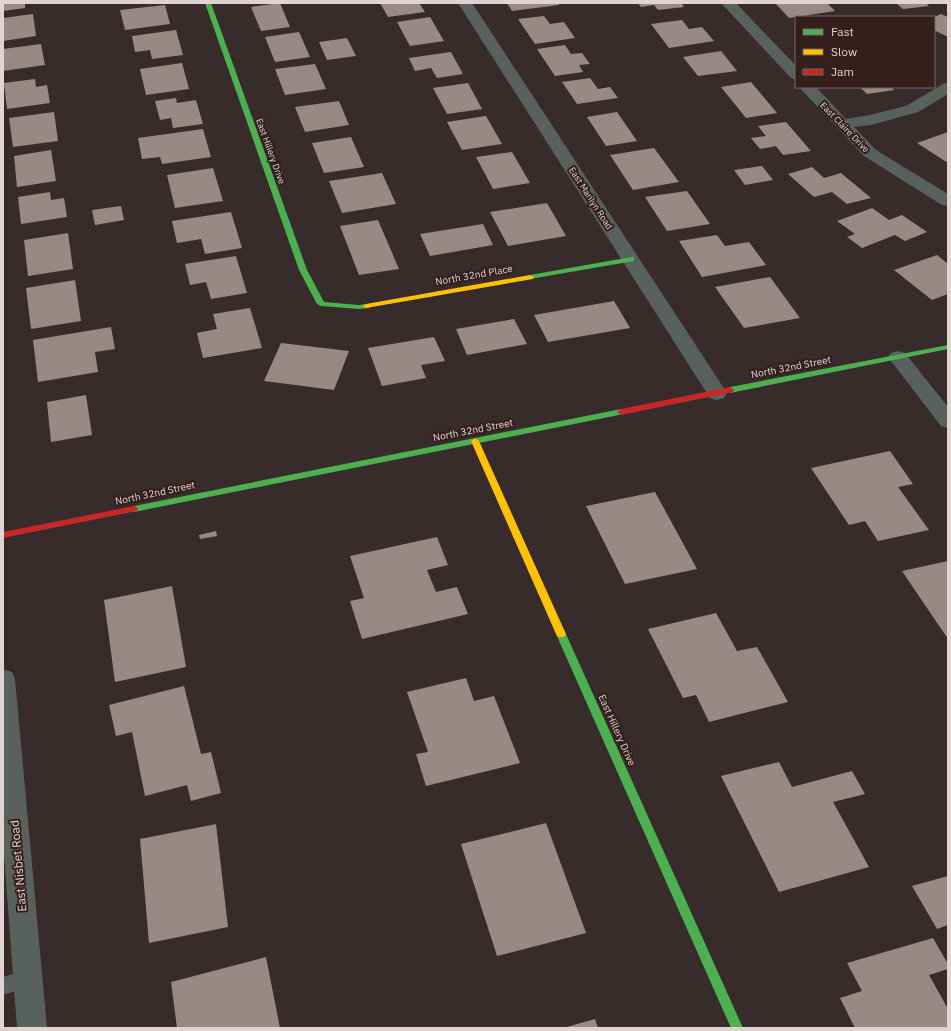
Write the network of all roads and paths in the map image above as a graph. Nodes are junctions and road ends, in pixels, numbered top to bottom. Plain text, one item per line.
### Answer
1 (208, 3) edge
2 (465, 3) edge
3 (728, 3) edge
4 (795, 74) edge
5 (948, 87) edge
6 (808, 88) edge
7 (842, 124) junction
8 (948, 201) edge
9 (631, 258) junction
10 (321, 304) joint
11 (948, 347) edge
12 (898, 357) junction
13 (717, 393) junction
14 (948, 421) edge
15 (475, 441) junction
16 (3, 535) edge
17 (3, 679) edge
18 (15, 982) edge
19 (32, 1028) edge
20 (737, 1028) edge

1 - 10 street, East Hillery Drive
2 - 9 street, East Marilyn Road
3 - 4 street
5 - 7 street
6 - 7 street, East Claire Drive
7 - 8 street, East Claire Drive
9 - 10 street, North 32nd Place
9 - 13 street, East Marilyn Road
11 - 12 street, North 32nd Street
12 - 13 street, North 32nd Street
12 - 14 street
13 - 15 street, North 32nd Street
15 - 16 street, North 32nd Street
15 - 20 street, East Hillery Drive
17 - 18 street, East Nisbet Road
18 - 19 street, East Nisbet Road

